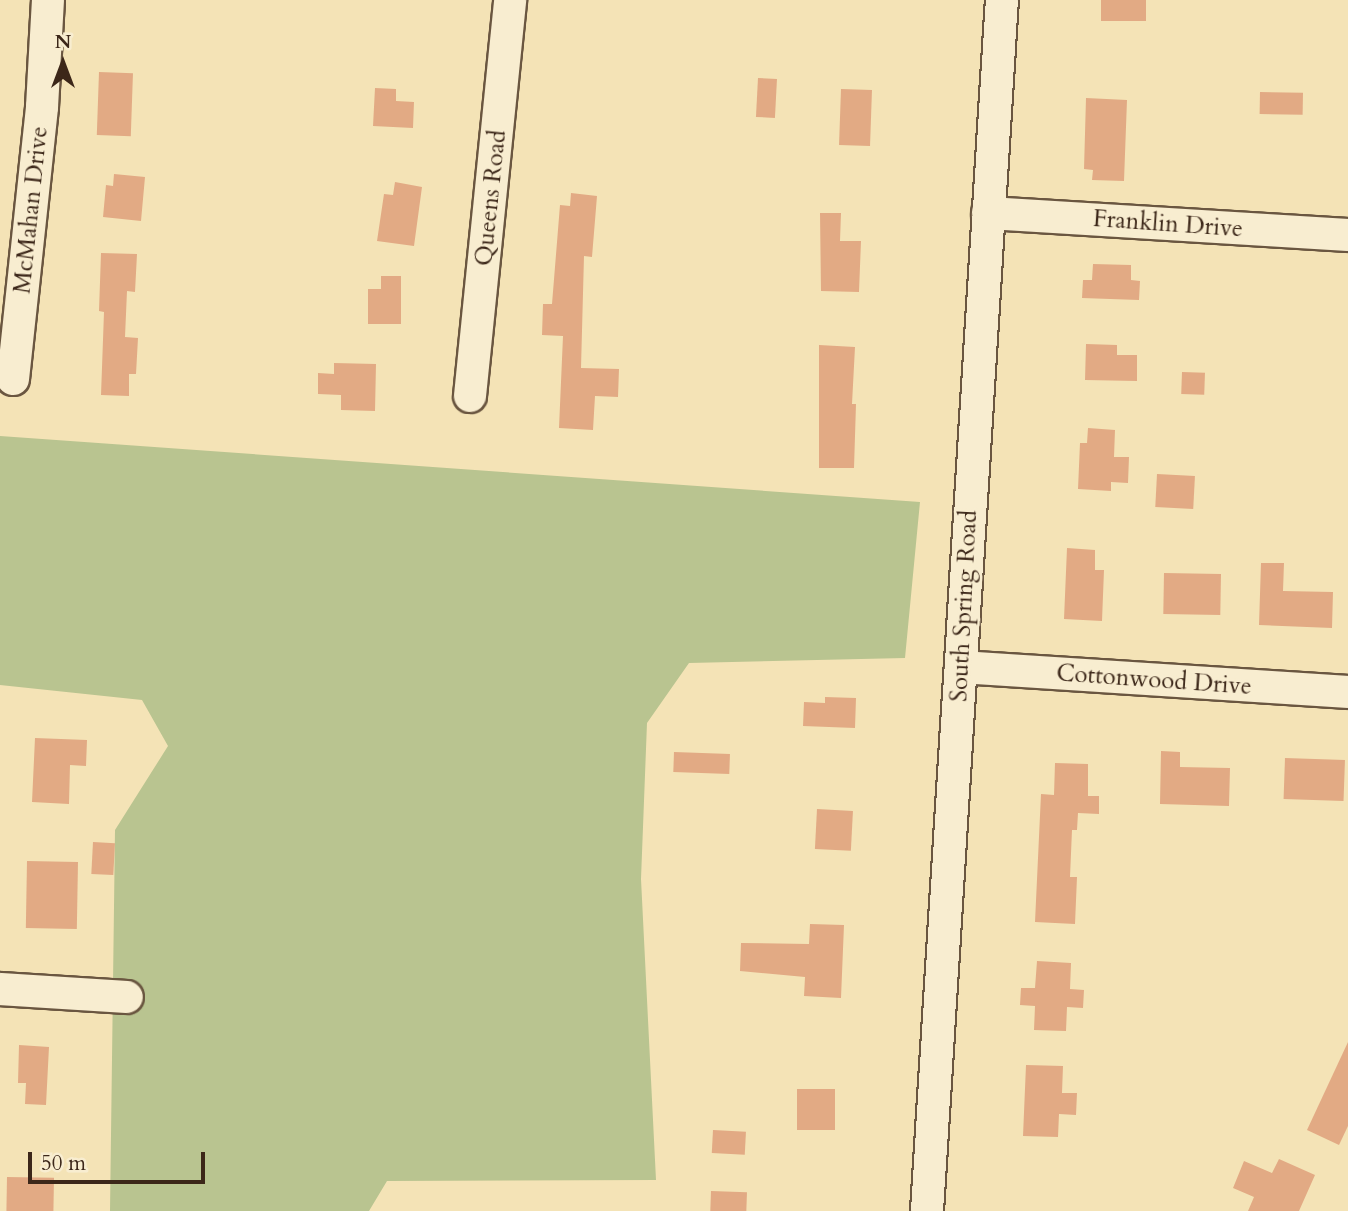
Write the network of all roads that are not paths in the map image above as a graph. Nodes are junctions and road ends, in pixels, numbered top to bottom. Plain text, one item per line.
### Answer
1 (48, 0) edge
2 (510, 0) edge
3 (1002, 0) edge
4 (988, 213) junction
5 (1348, 235) edge
6 (13, 379) dead end
7 (470, 396) dead end
8 (961, 667) junction
9 (1348, 692) edge
10 (0, 989) edge
11 (127, 997) dead end
12 (927, 1211) edge

1 - 6 street, McMahan Drive
2 - 7 street, Queens Road
3 - 4 street, South Spring Road
4 - 5 street, Franklin Drive
4 - 8 street, South Spring Road
8 - 9 street, Cottonwood Drive
8 - 12 street, South Spring Road
10 - 11 street

